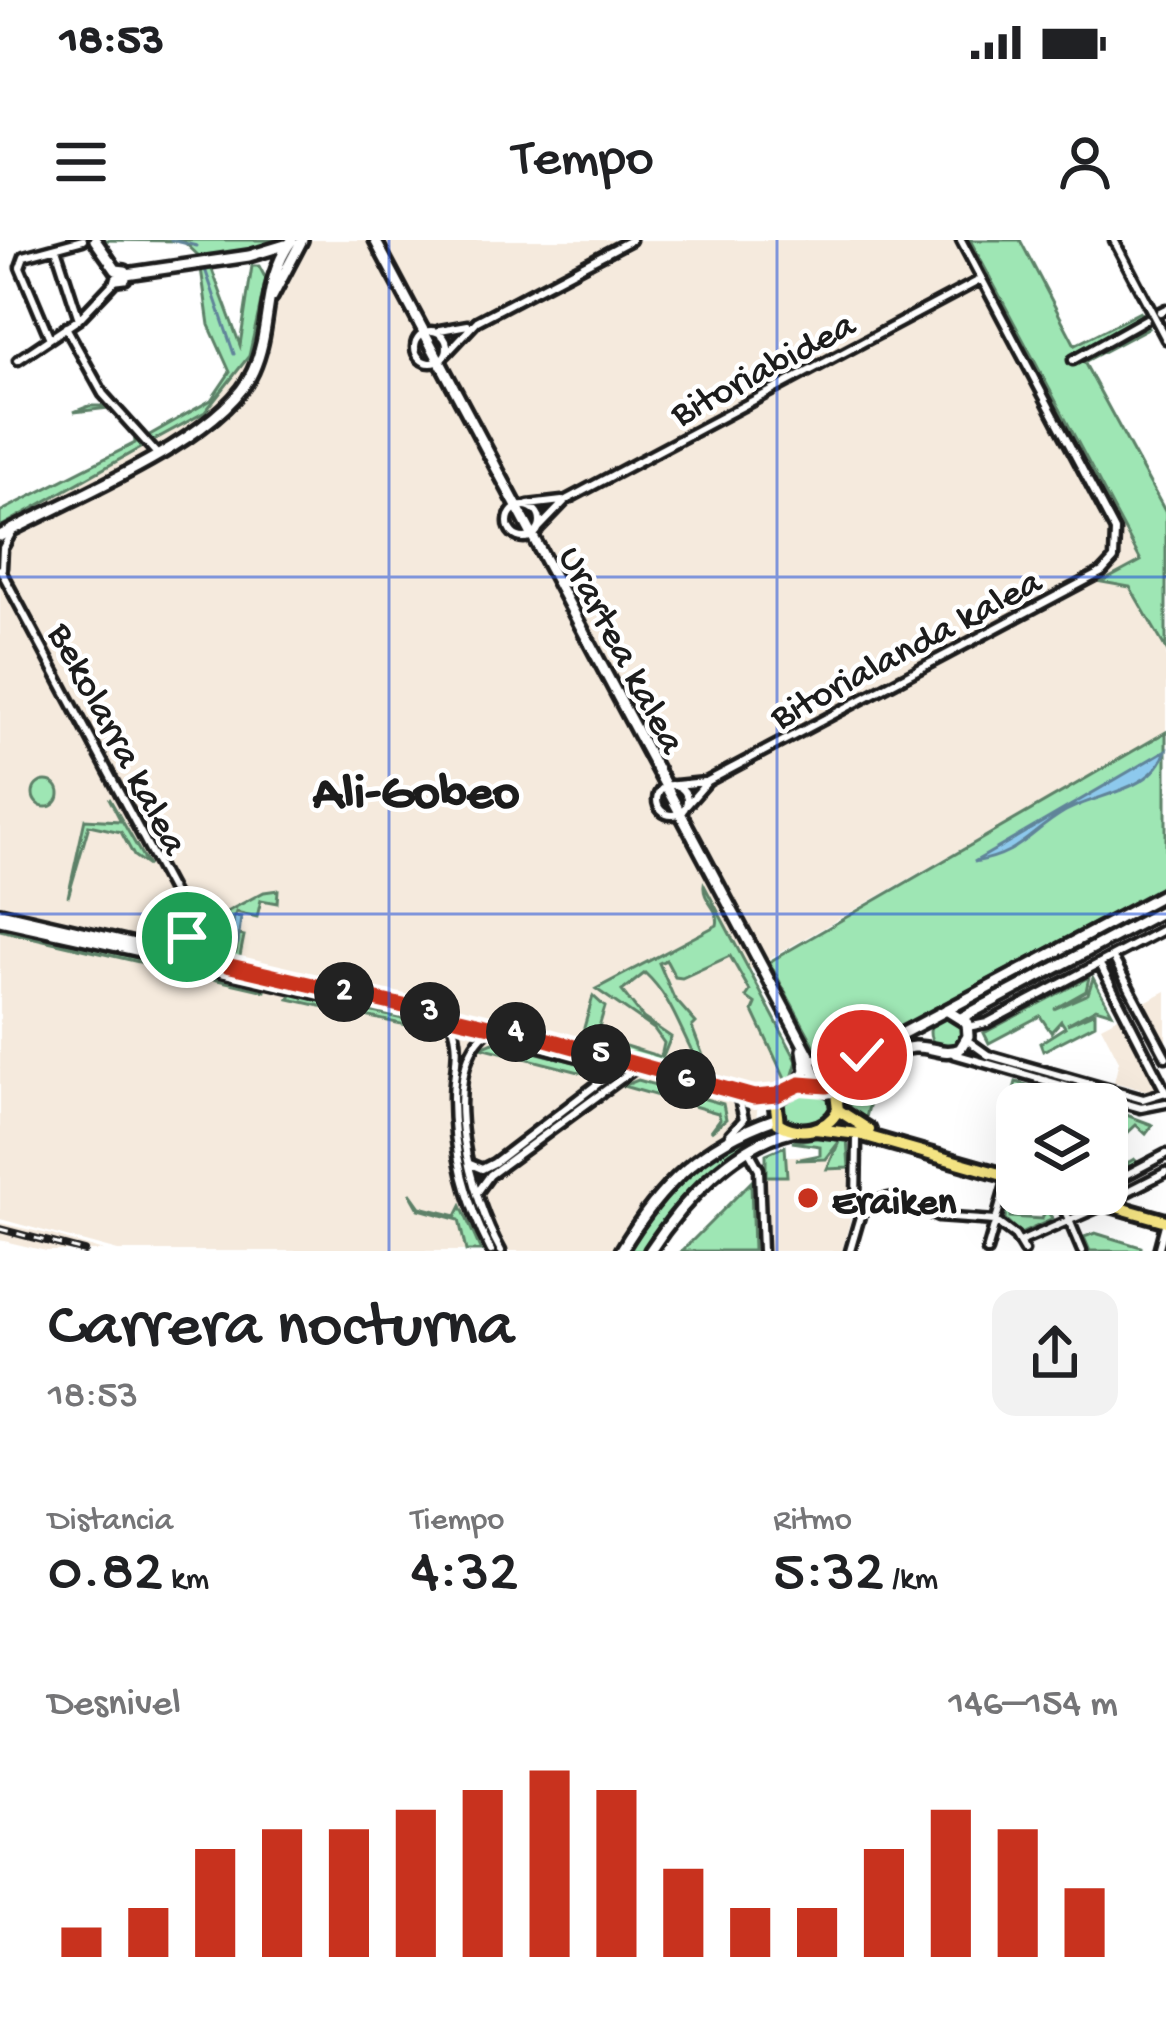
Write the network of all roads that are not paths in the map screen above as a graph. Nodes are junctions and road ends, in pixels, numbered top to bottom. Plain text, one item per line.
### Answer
1 (83, 240) edge
2 (95, 240) edge
3 (302, 240) edge
4 (375, 240) edge
5 (631, 240) edge
6 (961, 240) edge
7 (1114, 240) edge
8 (291, 241) edge
9 (56, 248) junction
10 (249, 256) junction
11 (120, 274) junction
12 (270, 276) junction
13 (982, 279) junction
14 (79, 319) junction
15 (265, 319) junction
16 (1146, 319) dead end
17 (477, 321) junction
18 (66, 328) junction
19 (429, 331) junction
20 (49, 336) junction
21 (1166, 339) edge
22 (442, 358) junction
23 (18, 360) dead end
24 (1073, 360) dead end
25 (156, 453) junction
26 (566, 500) junction
27 (522, 506) junction
28 (14, 529) junction
29 (536, 532) junction
30 (0, 536) edge
31 (1, 555) edge
32 (2, 570) edge
33 (708, 781) junction
34 (669, 786) junction
35 (683, 810) junction
36 (1166, 893) edge
37 (1166, 909) edge
38 (0, 916) edge
39 (1166, 928) edge
40 (189, 931) junction
41 (203, 946) junction
42 (166, 951) junction
43 (188, 955) junction
44 (1115, 962) dead end
45 (222, 964) junction
46 (1102, 968) dead end
47 (1133, 996) junction
48 (1120, 1004) junction
49 (946, 1010) junction
50 (1140, 1010) junction
51 (1126, 1016) junction
52 (929, 1019) junction
53 (966, 1022) junction
54 (452, 1024) junction
55 (457, 1035) junction
56 (482, 1036) junction
57 (1156, 1038) junction
58 (967, 1040) junction
59 (801, 1045) junction
60 (1142, 1046) junction
61 (934, 1048) junction
62 (951, 1053) junction
63 (809, 1055) junction
64 (1165, 1055) edge
65 (859, 1057) junction
66 (1149, 1060) junction
67 (604, 1062) junction
68 (633, 1070) junction
69 (800, 1084) junction
70 (822, 1085) junction
71 (1166, 1092) edge
72 (777, 1095) junction
73 (739, 1100) junction
74 (1166, 1102) edge
75 (838, 1104) junction
76 (774, 1114) junction
77 (815, 1129) junction
78 (795, 1130) junction
79 (730, 1134) junction
80 (857, 1139) dead end
81 (749, 1151) junction
82 (1166, 1154) edge
83 (469, 1163) junction
84 (996, 1171) edge
85 (996, 1172) edge
86 (1166, 1172) edge
87 (1128, 1174) edge
88 (1128, 1191) edge
89 (477, 1193) junction
90 (856, 1203) dead end
91 (1128, 1206) edge
92 (1128, 1210) edge
93 (998, 1215) edge
94 (1067, 1215) edge
95 (1082, 1215) edge
96 (1166, 1219) edge
97 (995, 1221) junction
98 (1069, 1221) junction
99 (1022, 1247) edge
100 (491, 1251) edge
101 (501, 1251) edge
102 (621, 1251) edge
103 (650, 1251) edge
104 (762, 1251) edge
105 (850, 1251) edge
106 (987, 1251) edge
107 (1082, 1251) edge
108 (1158, 1251) edge

1 - 9 street
2 - 11 street
3 - 15 street
4 - 19 street, Urartea kalea
5 - 17 street
6 - 13 street
7 - 21 street
8 - 10 street
8 - 12 street
9 - 14 street
9 - 20 street
10 - 11 street
10 - 12 street
11 - 14 street
12 - 15 street
13 - 26 street, Bitoriabidea
13 - 33 street, Bitorialanda kalea
14 - 18 street
15 - 25 street
16 - 24 street
17 - 19 street
17 - 22 street
18 - 20 street
18 - 25 street
19 - 22 street, Urartea kalea
19 - 22 street, Urartea kalea
20 - 23 street
22 - 27 street, Urartea kalea
25 - 28 street
26 - 27 street, Bitoriabidea
26 - 29 street, Bitoriabidea
27 - 29 street, Urartea kalea
28 - 30 street
28 - 31 street, Bekolarra kalea
29 - 34 street, Urartea kalea
31 - 32 street, Bekolarra kalea
32 - 40 street, Bekolarra kalea
33 - 34 street, Bitorialanda kalea
33 - 35 street, Bitorialanda kalea
34 - 35 street, Urartea kalea
35 - 59 street, Urartea kalea
36 - 49 street
37 - 53 street
38 - 42 street
38 - 43 street
39 - 53 street
40 - 41 street, Bekolarra kalea
40 - 42 street
40 - 43 street, Bekolarra kalea
41 - 43 street
41 - 45 street, Bekolarra kalea
42 - 43 street
43 - 45 street
43 - 54 street
44 - 47 street
45 - 72 street
46 - 48 street
47 - 48 street
47 - 50 street
48 - 51 street
49 - 52 street
49 - 53 street
50 - 51 street
50 - 57 street
51 - 60 street
52 - 61 street
52 - 65 street
53 - 58 street
54 - 55 street
54 - 56 street
55 - 56 street
55 - 100 street
56 - 67 street
56 - 83 street
57 - 60 street
57 - 64 street
58 - 62 street
58 - 71 street
59 - 63 street, Urartea kalea
59 - 69 street, Urartea kalea
60 - 66 street
61 - 62 street
61 - 75 street
62 - 74 street
63 - 65 street
63 - 70 street, Urartea kalea
64 - 66 street
65 - 70 street
66 - 71 street
67 - 68 street
67 - 83 street
68 - 73 street
68 - 89 street
69 - 70 main road
69 - 72 main road
70 - 75 main road
72 - 76 main road
73 - 76 street
73 - 79 street
75 - 77 main road
75 - 84 main road
76 - 78 main road
76 - 79 street
77 - 78 main road
77 - 85 main road
78 - 81 street
79 - 102 street
80 - 90 street
81 - 103 street
81 - 104 street
82 - 87 street
83 - 89 street
86 - 88 street
89 - 101 street
91 - 96 main road
92 - 96 main road
93 - 97 street
94 - 98 street
95 - 98 street
96 - 108 street
97 - 99 street
97 - 105 street
97 - 106 street
98 - 99 street
98 - 107 street

